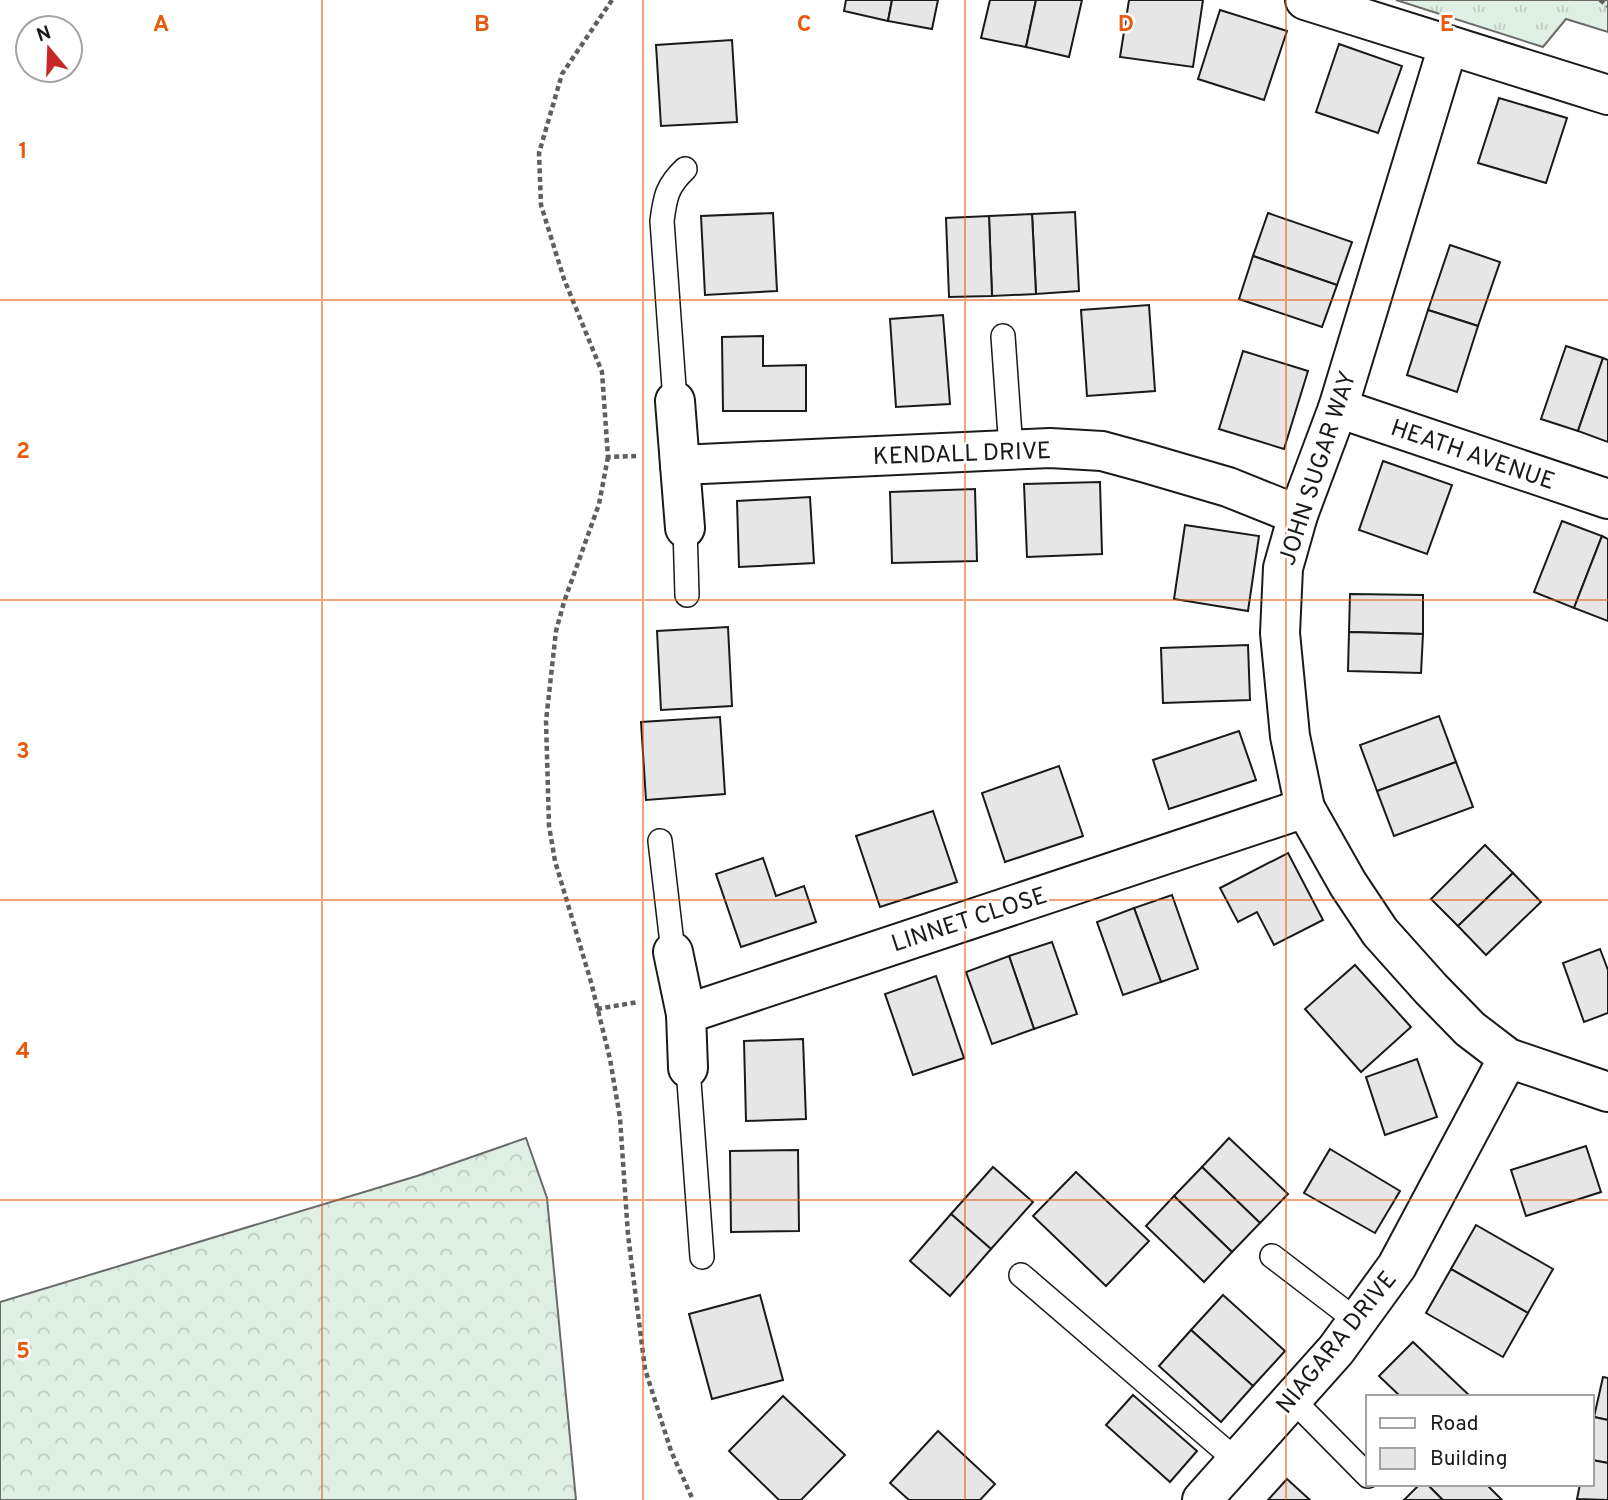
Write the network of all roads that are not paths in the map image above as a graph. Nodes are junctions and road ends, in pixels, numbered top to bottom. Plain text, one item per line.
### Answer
1 (1306, 0) edge
2 (1448, 46) junction
3 (1608, 95) edge
4 (685, 169) dead end
5 (1003, 336) dead end
6 (675, 401) joint
7 (1338, 408) junction
8 (1011, 450) junction
9 (679, 459) junction
10 (1608, 499) edge
11 (1298, 515) junction
12 (685, 528) joint
13 (687, 595) dead end
14 (1305, 808) junction
15 (660, 841) dead end
16 (673, 952) joint
17 (685, 1014) junction
18 (1508, 1058) junction
19 (688, 1069) joint
20 (1608, 1092) edge
21 (1272, 1256) dead end
22 (702, 1257) dead end
23 (1021, 1275) dead end
24 (1357, 1321) junction
25 (1292, 1399) junction
26 (1237, 1461) junction
27 (1366, 1473) edge
28 (1202, 1500) edge

1 - 2 street
2 - 3 street
2 - 7 street, JOHN SUGAR WAY
4 - 6 lane
5 - 8 lane
6 - 9 street
7 - 10 street, HEATH AVENUE
7 - 11 street, JOHN SUGAR WAY
8 - 9 street, KENDALL DRIVE
8 - 11 street, KENDALL DRIVE
9 - 12 street
11 - 14 street, JOHN SUGAR WAY
12 - 13 lane
14 - 17 street, LINNET CLOSE
14 - 18 street, JOHN SUGAR WAY
15 - 16 lane
16 - 17 street
17 - 19 street
18 - 20 street, JOHN SUGAR WAY
18 - 24 street, NIAGARA DRIVE
19 - 22 lane
21 - 24 lane
23 - 26 lane
24 - 25 street, NIAGARA DRIVE
25 - 26 street, NIAGARA DRIVE
25 - 27 lane
26 - 28 street, NIAGARA DRIVE

